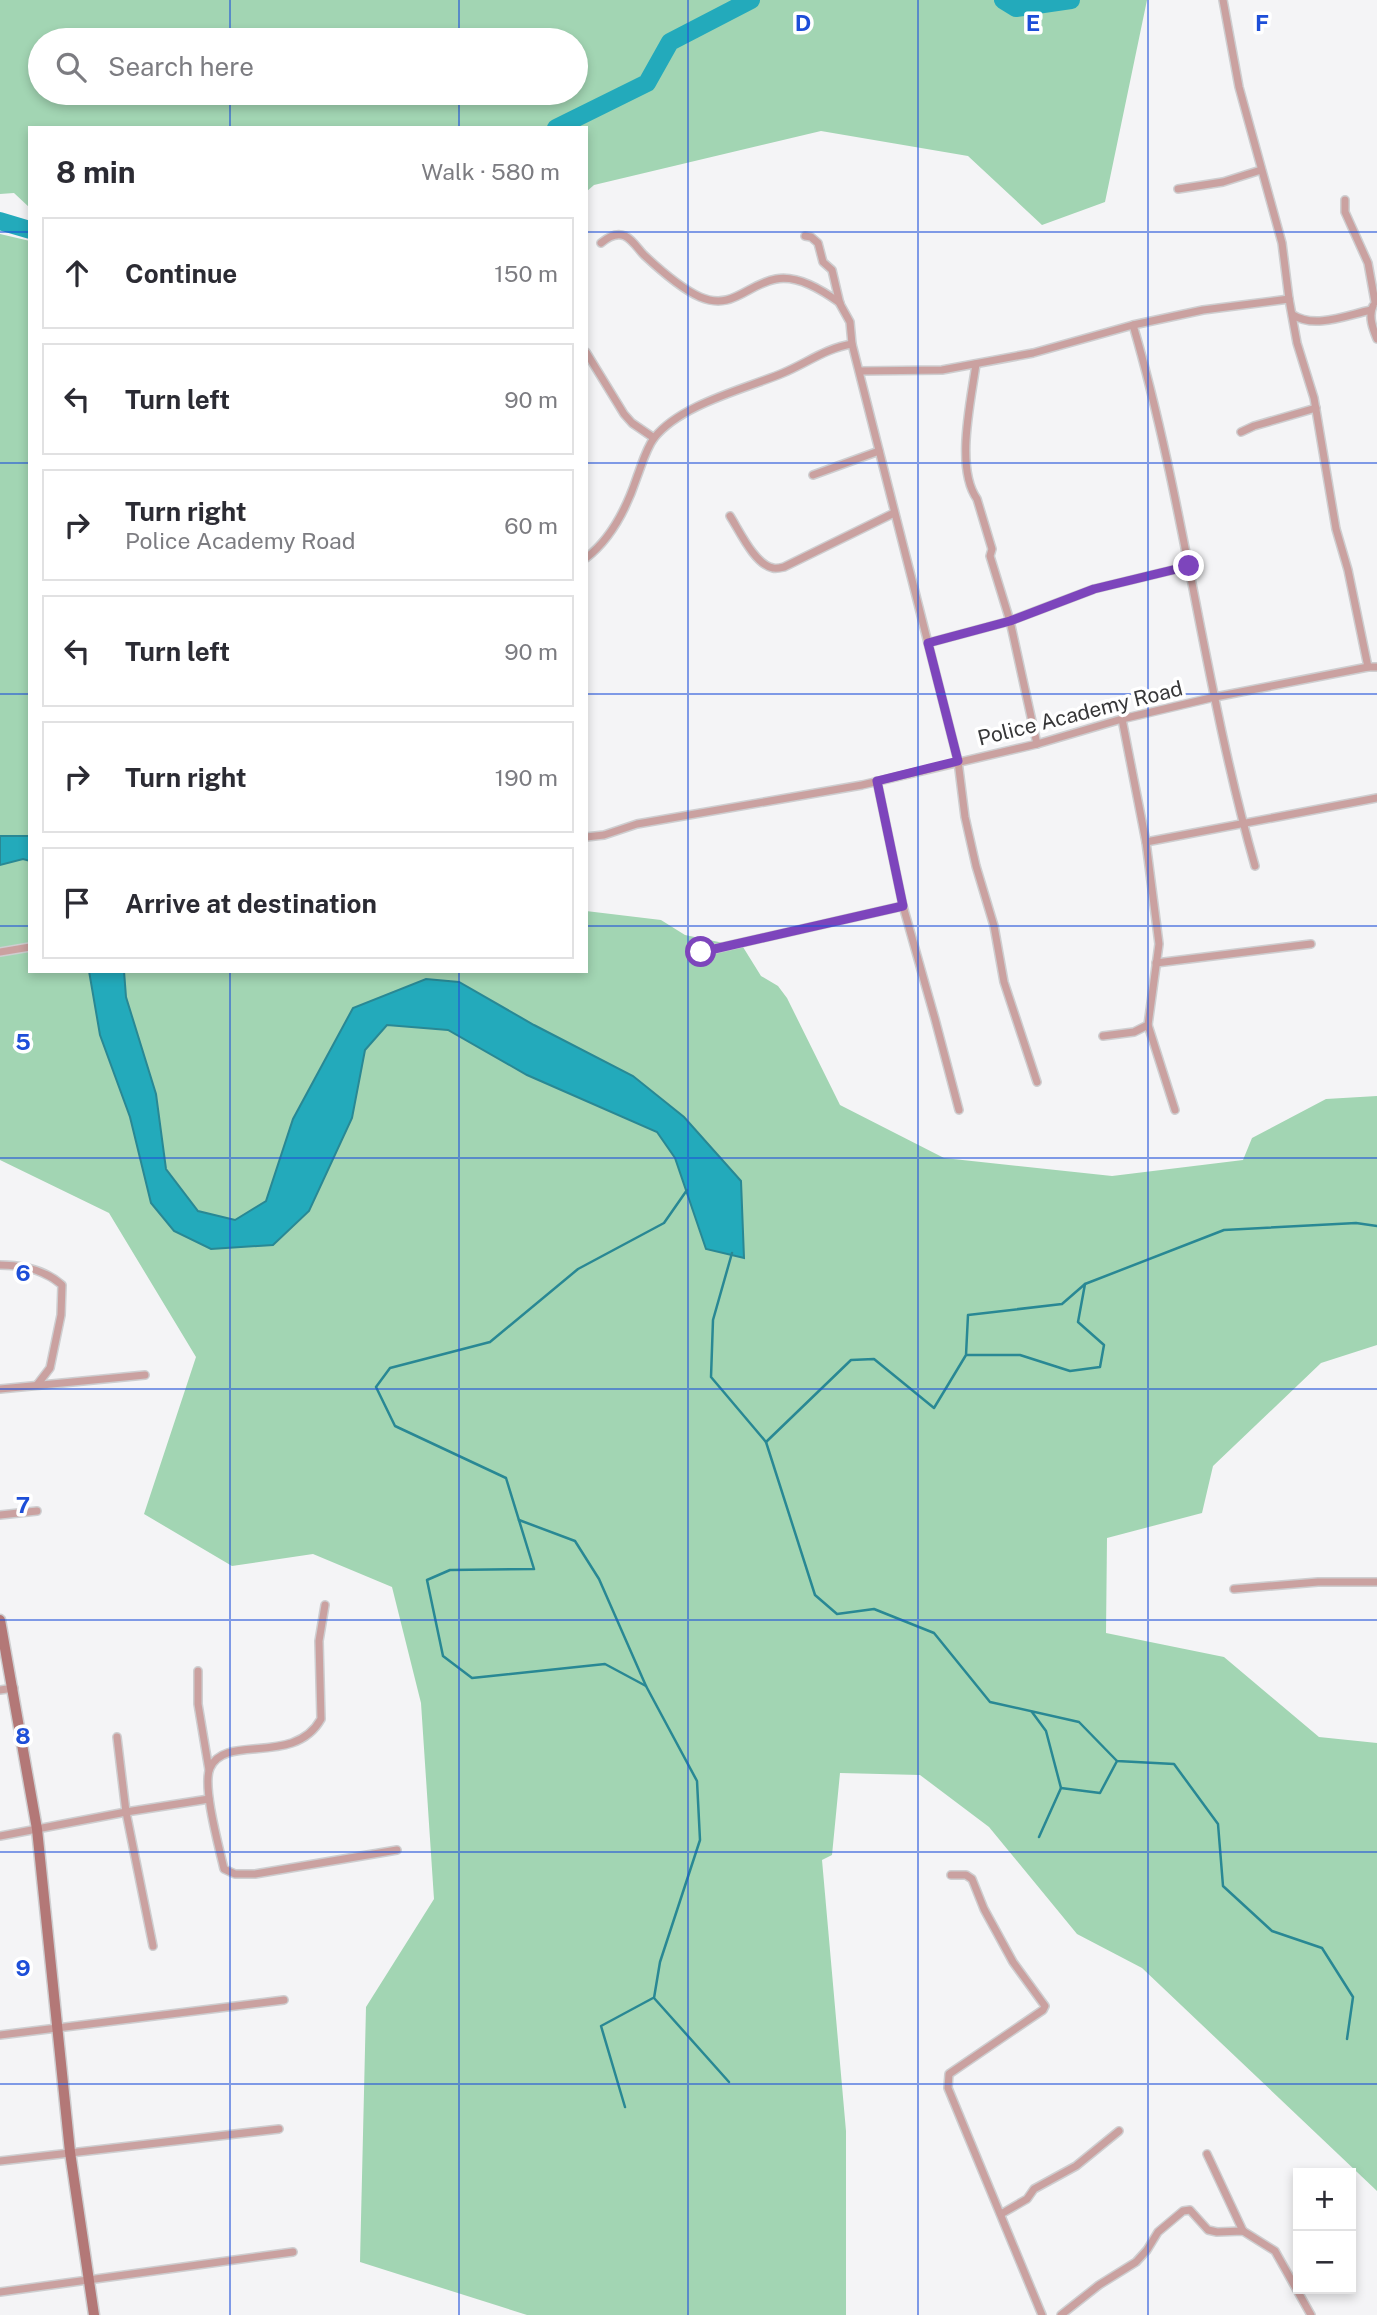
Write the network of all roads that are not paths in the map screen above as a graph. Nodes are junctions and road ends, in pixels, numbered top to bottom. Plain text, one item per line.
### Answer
1 (1223, 0) edge
2 (1261, 170) junction
3 (1178, 189) dead end
4 (1345, 200) dead end
5 (805, 236) dead end
6 (601, 243) dead end
7 (1289, 299) junction
8 (1376, 301) edge
9 (840, 304) junction
10 (1371, 310) junction
11 (1293, 315) junction
12 (1133, 325) junction
13 (1377, 339) edge
14 (852, 344) junction
15 (588, 355) edge
16 (976, 364) junction
17 (860, 371) junction
18 (1316, 408) junction
19 (1241, 432) dead end
20 (654, 438) junction
21 (879, 451) junction
22 (813, 475) dead end
23 (894, 513) junction
24 (730, 516) dead end
25 (588, 557) edge
26 (1189, 566) junction
27 (1010, 621) junction
28 (928, 643) junction
29 (1368, 667) junction
30 (1377, 667) edge
31 (1215, 697) junction
32 (1122, 719) junction
33 (1037, 744) junction
34 (958, 761) junction
35 (877, 781) junction
36 (1377, 798) edge
37 (1243, 824) junction
38 (588, 837) edge
39 (1146, 842) junction
40 (1255, 866) dead end
41 (903, 906) junction
42 (1311, 943) dead end
43 (28, 947) edge
44 (0, 952) edge
45 (701, 952) dead end
46 (1156, 963) junction
47 (1148, 1025) junction
48 (1103, 1036) dead end
49 (1038, 1082) dead end
50 (958, 1110) dead end
51 (1175, 1110) dead end
52 (0, 1265) edge
53 (145, 1375) dead end
54 (37, 1385) junction
55 (0, 1389) edge
56 (37, 1511) dead end
57 (0, 1515) edge
58 (1377, 1582) edge
59 (1234, 1589) dead end
60 (325, 1605) dead end
61 (0, 1620) edge
62 (198, 1671) dead end
63 (13, 1688) junction
64 (0, 1690) edge
65 (117, 1737) dead end
66 (209, 1769) junction
67 (209, 1799) junction
68 (126, 1812) junction
69 (37, 1829) junction
70 (0, 1836) edge
71 (397, 1850) dead end
72 (951, 1875) dead end
73 (153, 1946) dead end
74 (284, 2000) dead end
75 (57, 2027) junction
76 (0, 2035) edge
77 (279, 2129) dead end
78 (1119, 2131) dead end
79 (70, 2152) junction
80 (1208, 2154) dead end
81 (0, 2161) edge
82 (1001, 2214) junction
83 (1243, 2231) junction
84 (293, 2252) dead end
85 (87, 2279) junction
86 (0, 2292) edge
87 (94, 2315) edge
88 (1042, 2315) edge
89 (1061, 2315) edge
90 (1311, 2315) edge

1 - 2 street
2 - 3 street
2 - 7 street
4 - 8 street
5 - 9 street
6 - 9 street
7 - 11 street
7 - 12 street
8 - 10 street
9 - 14 street
10 - 11 street
10 - 13 street
11 - 18 street
12 - 16 street
12 - 26 street
14 - 17 street
14 - 20 street
15 - 20 street
16 - 17 street
16 - 27 street
17 - 21 street
18 - 19 street
18 - 29 street
20 - 25 street
21 - 22 street
21 - 23 street
23 - 24 street
23 - 28 street
26 - 27 street
26 - 31 street
27 - 28 street
27 - 33 street
28 - 34 street
29 - 30 street, Police Academy Road
29 - 31 street, Police Academy Road
31 - 32 street, Police Academy Road
31 - 37 street
32 - 33 street, Police Academy Road
32 - 39 street
33 - 34 street, Police Academy Road
34 - 35 street, Police Academy Road
34 - 49 street
35 - 38 street, Police Academy Road
35 - 41 street
36 - 37 street
37 - 39 street
37 - 40 street
39 - 46 street
41 - 45 street
41 - 50 street
42 - 46 street
43 - 44 street
46 - 47 street
47 - 48 street
47 - 51 street
52 - 54 street
53 - 54 street
54 - 55 street
56 - 57 street
58 - 59 street
60 - 66 street
61 - 63 street
62 - 66 street
63 - 64 street
63 - 69 street
65 - 68 street
66 - 67 street
67 - 68 street
67 - 71 street
68 - 69 street
68 - 73 street
69 - 70 street
69 - 75 street
72 - 82 street
74 - 75 street
75 - 76 street
75 - 79 street
77 - 79 street
78 - 82 street
79 - 81 street
79 - 85 street
80 - 83 street
82 - 88 street
83 - 89 street
83 - 90 street
84 - 85 street
85 - 86 street
85 - 87 street

